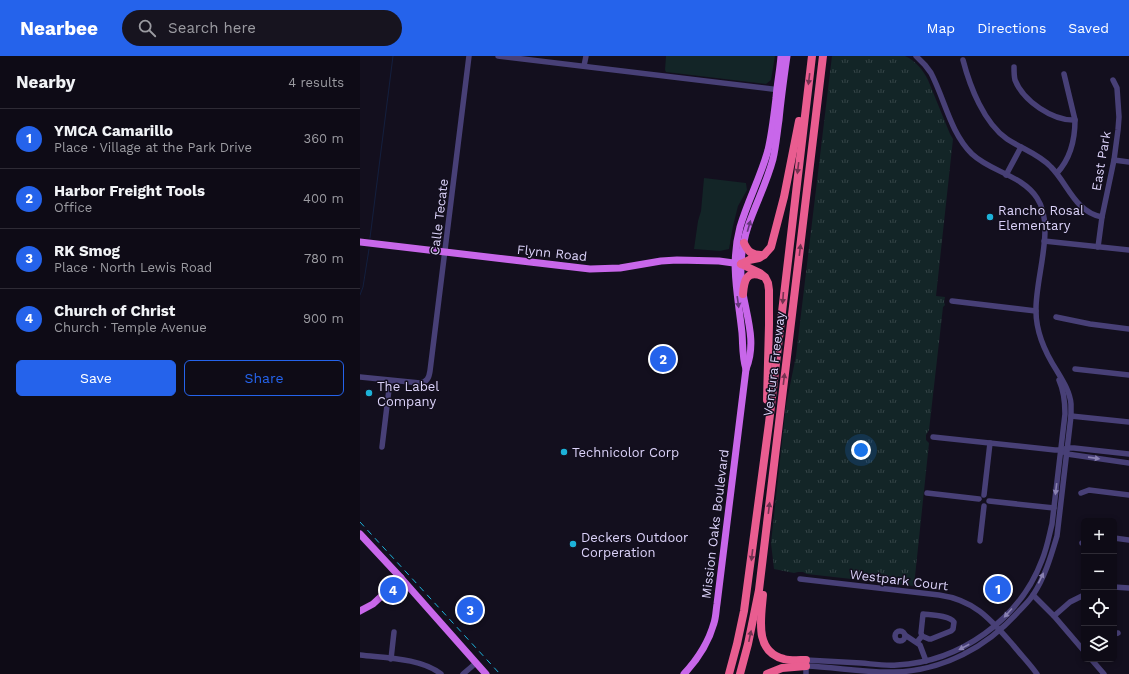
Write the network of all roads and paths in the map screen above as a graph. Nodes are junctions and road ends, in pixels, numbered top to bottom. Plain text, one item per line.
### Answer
1 (469, 56) edge
2 (498, 56) edge
3 (586, 56) edge
4 (812, 56) edge
5 (823, 56) edge
6 (916, 56) edge
7 (785, 57) edge
8 (963, 60) dead end
9 (584, 66) junction
10 (1014, 68) dead end
11 (1064, 74) dead end
12 (1113, 80) dead end
13 (780, 90) junction
14 (806, 102) junction
15 (1075, 120) junction
16 (1021, 147) junction
17 (1114, 160) junction
18 (1129, 162) edge
19 (1057, 173) junction
20 (1006, 175) junction
21 (1102, 217) junction
22 (1044, 241) junction
23 (361, 242) edge
24 (744, 243) junction
25 (1098, 247) junction
26 (1129, 250) edge
27 (446, 252) junction
28 (764, 255) junction
29 (738, 263) junction
30 (765, 277) junction
31 (743, 294) junction
32 (952, 301) dead end
33 (1036, 311) junction
34 (1056, 317) dead end
35 (1129, 329) edge
36 (746, 369) junction
37 (1075, 369) dead end
38 (1057, 372) junction
39 (1129, 375) edge
40 (360, 377) edge
41 (390, 381) junction
42 (1071, 416) junction
43 (1129, 422) edge
44 (933, 437) dead end
45 (990, 443) junction
46 (766, 444) junction
47 (382, 447) dead end
48 (1061, 450) junction
49 (1067, 451) junction
50 (1129, 454) edge
51 (1129, 463) edge
52 (927, 493) dead end
53 (1081, 493) dead end
54 (984, 495) junction
55 (1129, 495) edge
56 (979, 499) junction
57 (989, 501) junction
58 (984, 506) junction
59 (1054, 508) junction
60 (360, 534) edge
61 (1117, 538) edge
62 (1129, 540) edge
63 (980, 541) dead end
64 (764, 546) junction
65 (401, 578) junction
66 (800, 579) dead end
67 (1117, 587) edge
68 (1129, 588) edge
69 (1033, 595) junction
70 (1081, 596) edge
71 (360, 612) edge
72 (1054, 616) junction
73 (996, 625) junction
74 (1000, 630) junction
75 (394, 632) dead end
76 (904, 635) dead end
77 (922, 636) junction
78 (917, 642) junction
79 (1081, 648) edge
80 (360, 655) edge
81 (391, 659) junction
82 (926, 661) junction
83 (1094, 662) edge
84 (476, 663) junction
85 (806, 667) edge
86 (441, 674) edge
87 (463, 674) edge
88 (486, 674) edge
89 (684, 674) edge
90 (729, 674) edge
91 (740, 674) edge
92 (767, 674) edge
93 (1036, 674) edge
94 (1104, 674) edge

1 - 27 street, Calle Tecate
2 - 9 street
3 - 9 street
4 -> 14 highway, Ventura Freeway
64 -> 5 highway, Ventura Freeway
6 - 20 street
7 - 13 main road, Mission Oaks Boulevard
8 - 16 street
9 - 13 street
10 - 15 street
11 - 15 street
12 - 17 street, East Park
24 -> 13 main road, Mission Oaks Boulevard
13 - 29 main road, Mission Oaks Boulevard
14 - 28 highway
14 -> 46 highway, Ventura Freeway
15 - 19 street
16 - 19 street
16 - 20 street
17 - 18 street
17 - 21 street, East Park
19 - 21 street
20 - 22 street
21 - 25 street, East Park
22 - 25 street
22 - 33 street
23 - 27 main road, Flynn Road
24 - 28 highway
24 - 29 main road, Mission Oaks Boulevard
25 - 26 street
27 - 29 main road, Flynn Road
27 - 41 street, Calle Tecate
28 - 29 highway
29 - 30 highway
29 - 31 main road, Mission Oaks Boulevard
29 -> 36 main road, Mission Oaks Boulevard
30 - 31 highway
30 - 46 highway
31 - 36 main road, Mission Oaks Boulevard
32 - 33 street
33 - 38 street
34 - 35 street
36 - 89 main road, Mission Oaks Boulevard
37 - 39 street
38 - 42 street
38 - 48 street
40 - 41 street
41 - 47 street
42 - 43 street
42 - 49 street
44 - 45 street
45 - 48 street
45 - 54 street
46 -> 90 highway, Ventura Freeway
48 - 49 street
48 -> 59 street
49 - 50 street
49 -> 51 street
69 -> 49 street
52 - 56 street
53 - 55 street
54 - 56 street
54 - 57 street
56 - 58 street
57 - 58 street
57 - 59 street
58 - 63 street
59 -> 73 street
60 - 65 main road
61 - 62 street
64 - 85 highway
91 -> 64 highway, Ventura Freeway
65 - 71 main road
65 - 84 main road
66 - 73 street, Westpark Court
67 - 68 street
69 - 72 street
69 - 74 street
70 - 72 street
72 - 79 street
73 - 74 street, Westpark Court
73 -> 82 street
74 - 85 street
74 - 93 street, Westpark Court
75 - 81 street
76 - 78 street
77 - 77 street
77 - 78 street
78 - 82 street
80 - 81 street
81 - 86 street
82 - 85 street
83 - 94 street
84 - 87 street
84 - 88 main road
85 - 92 highway

